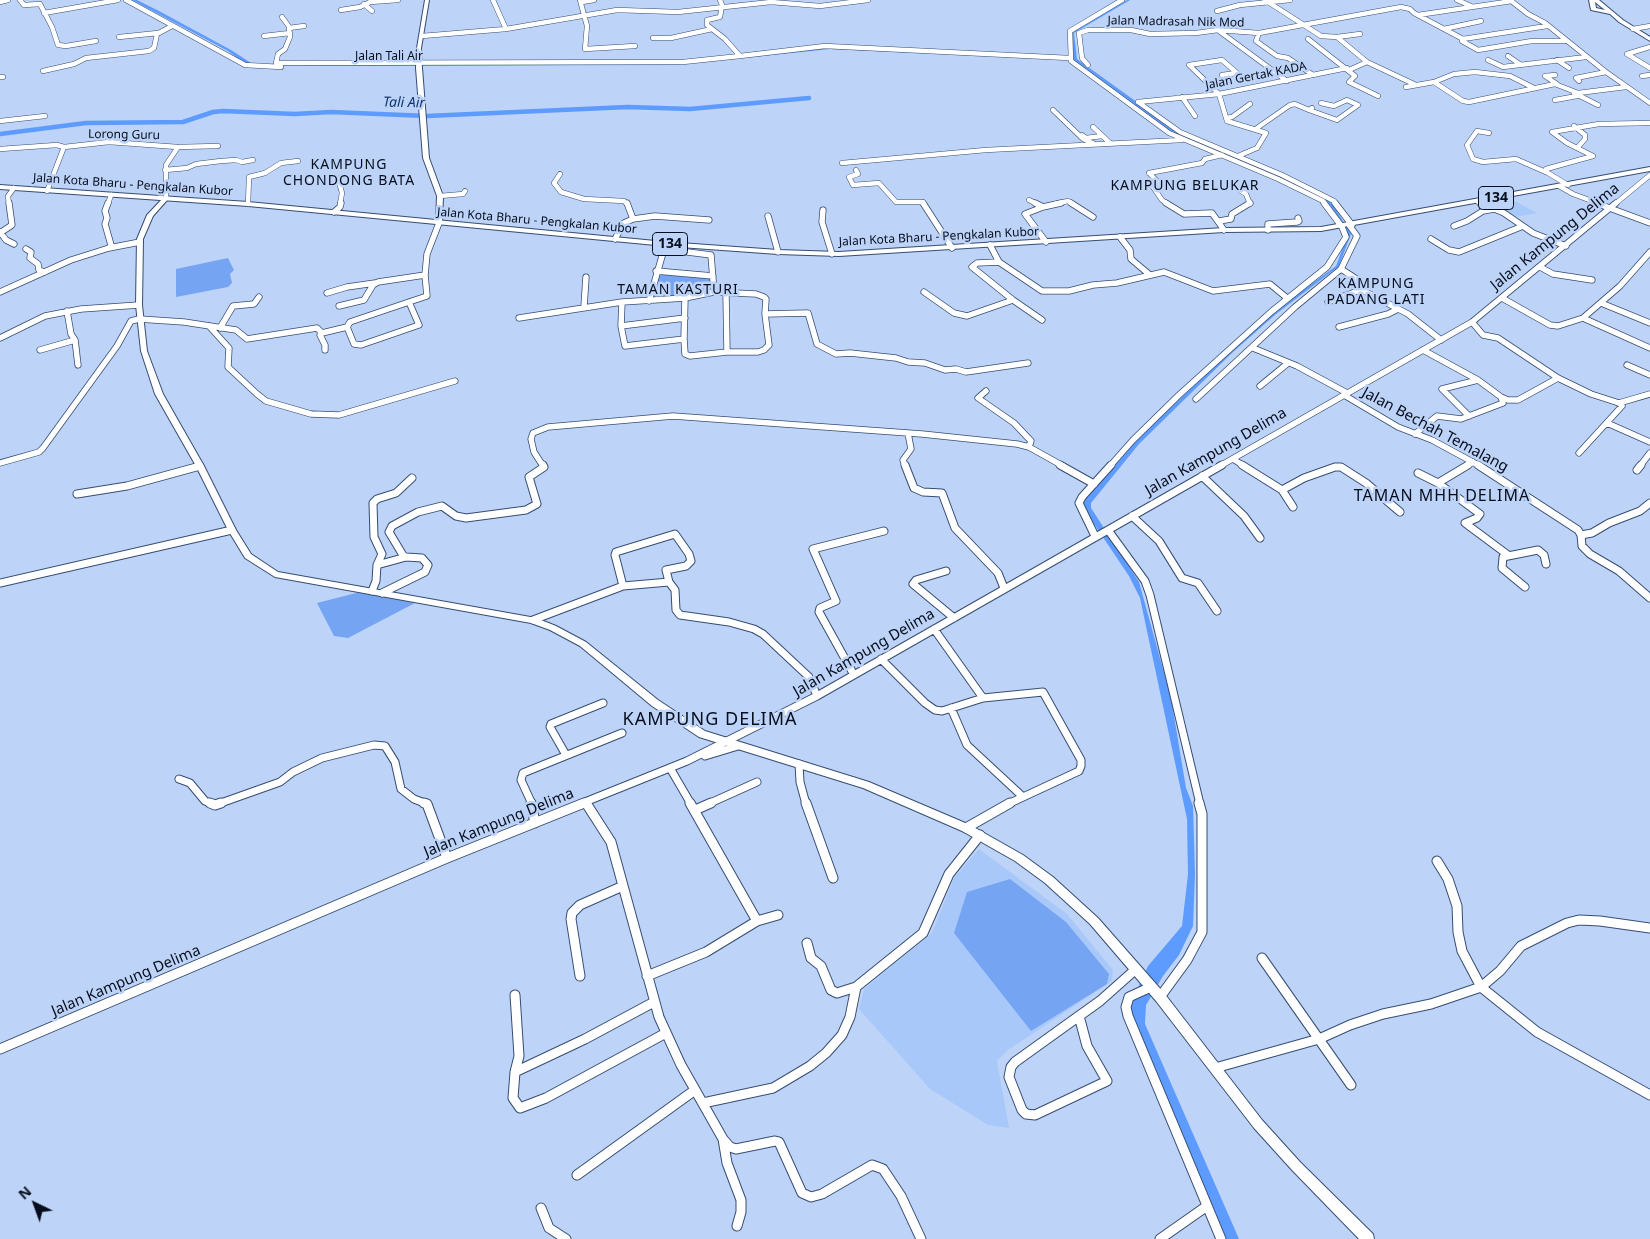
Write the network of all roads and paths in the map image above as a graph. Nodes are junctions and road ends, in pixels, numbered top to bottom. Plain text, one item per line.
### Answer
1 (8, 0) edge
2 (20, 0) edge
3 (118, 0) edge
4 (126, 0) edge
5 (398, 0) edge
6 (428, 0) edge
7 (493, 0) edge
8 (594, 0) edge
9 (720, 0) edge
10 (865, 0) edge
11 (1122, 0) edge
12 (1265, 0) edge
13 (1290, 0) edge
14 (1457, 0) edge
15 (1592, 0) edge
16 (1596, 0) edge
17 (1601, 0) edge
18 (581, 1) edge
19 (1511, 1) edge
20 (0, 2) edge
21 (1270, 3) junction
22 (364, 4) junction
23 (1471, 6) junction
24 (721, 7) junction
25 (341, 10) dead end
26 (372, 11) dead end
27 (1216, 11) dead end
28 (1613, 12) junction
29 (44, 13) junction
30 (585, 14) junction
31 (1418, 15) junction
32 (282, 17) dead end
33 (1481, 21) dead end
34 (1303, 24) junction
35 (172, 26) junction
36 (304, 26) dead end
37 (1547, 26) junction
38 (1650, 26) edge
39 (1631, 27) junction
40 (290, 28) junction
41 (506, 29) junction
42 (712, 29) junction
43 (1444, 29) junction
44 (1218, 30) junction
45 (1070, 31) junction
46 (159, 33) junction
47 (290, 33) junction
48 (1079, 33) junction
49 (1258, 33) junction
50 (1360, 34) dead end
51 (264, 36) dead end
52 (422, 36) junction
53 (119, 37) dead end
54 (1337, 37) junction
55 (653, 38) dead end
56 (1308, 39) dead end
57 (1464, 39) junction
58 (1650, 39) edge
59 (96, 41) dead end
60 (1565, 41) junction
61 (635, 46) dead end
62 (1650, 47) edge
63 (740, 56) junction
64 (1508, 56) dead end
65 (1586, 57) junction
66 (1070, 59) junction
67 (1040, 60) dead end
68 (1488, 60) dead end
69 (1557, 60) junction
70 (1367, 62) junction
71 (1088, 65) dead end
72 (1522, 65) junction
73 (419, 66) junction
74 (669, 67) dead end
75 (1569, 68) dead end
76 (1650, 68) edge
77 (1348, 69) junction
78 (43, 71) dead end
79 (1606, 72) junction
80 (1313, 75) junction
81 (1555, 75) dead end
82 (1650, 75) edge
83 (1222, 76) dead end
84 (1642, 76) dead end
85 (1287, 81) junction
86 (1579, 81) dead end
87 (1434, 82) junction
88 (1557, 84) junction
89 (1416, 85) junction
90 (1406, 87) dead end
91 (1626, 87) junction
92 (1534, 88) junction
93 (1219, 94) junction
94 (1576, 94) junction
95 (1378, 96) dead end
96 (1182, 97) junction
97 (1555, 100) dead end
98 (1650, 103) edge
99 (1250, 104) dead end
100 (1598, 106) dead end
101 (1053, 110) dead end
102 (1309, 110) junction
103 (45, 116) dead end
104 (423, 116) joint
105 (1195, 116) dead end
106 (1226, 118) junction
107 (0, 121) edge
108 (1650, 123) edge
109 (1574, 126) junction
110 (1093, 127) dead end
111 (1257, 128) junction
112 (1075, 133) junction
113 (1489, 133) dead end
114 (1102, 136) junction
115 (1188, 141) junction
116 (1111, 144) junction
117 (1099, 145) junction
118 (218, 146) dead end
119 (64, 147) junction
120 (178, 147) junction
121 (1578, 147) junction
122 (0, 149) edge
123 (1222, 155) junction
124 (1238, 156) junction
125 (253, 160) dead end
126 (298, 161) dead end
127 (842, 163) dead end
128 (1650, 169) edge
129 (165, 170) junction
130 (856, 170) dead end
131 (1548, 173) junction
132 (560, 174) dead end
133 (1650, 175) edge
134 (305, 181) dead end
135 (1568, 185) junction
136 (1233, 186) dead end
137 (1559, 186) junction
138 (0, 187) edge
139 (14, 188) junction
140 (47, 191) junction
141 (465, 191) dead end
142 (111, 195) junction
143 (440, 196) junction
144 (166, 198) junction
145 (1029, 200) dead end
146 (1478, 202) junction
147 (248, 204) junction
148 (1043, 207) junction
149 (1612, 208) junction
150 (1495, 209) junction
151 (822, 210) dead end
152 (334, 212) junction
153 (768, 216) dead end
154 (1093, 217) dead end
155 (1298, 218) dead end
156 (633, 219) junction
157 (709, 220) dead end
158 (1219, 221) junction
159 (1650, 222) edge
160 (439, 223) junction
161 (1286, 223) junction
162 (1348, 226) junction
163 (1454, 226) dead end
164 (1523, 226) junction
165 (1224, 230) junction
166 (1268, 230) junction
167 (1291, 230) junction
168 (0, 232) edge
169 (1120, 237) junction
170 (615, 239) junction
171 (1431, 239) dead end
172 (140, 242) junction
173 (1046, 242) junction
174 (14, 244) dead end
175 (990, 245) junction
176 (1566, 246) junction
177 (665, 247) junction
178 (110, 248) junction
179 (952, 248) junction
180 (26, 249) dead end
181 (778, 252) junction
182 (1650, 252) edge
183 (832, 254) junction
184 (999, 262) junction
185 (1540, 267) junction
186 (1341, 269) junction
187 (656, 271) junction
188 (45, 272) junction
189 (425, 275) junction
190 (1150, 275) junction
191 (713, 276) junction
192 (586, 277) dead end
193 (1592, 280) dead end
194 (375, 283) junction
195 (1363, 289) junction
196 (0, 292) edge
197 (714, 292) junction
198 (924, 292) dead end
199 (327, 293) dead end
200 (726, 294) junction
201 (259, 297) dead end
202 (685, 298) junction
203 (1287, 298) junction
204 (1502, 298) junction
205 (1013, 300) junction
206 (649, 301) junction
207 (409, 302) junction
208 (622, 302) junction
209 (1328, 302) dead end
210 (1601, 303) junction
211 (139, 305) junction
212 (339, 306) dead end
213 (584, 307) junction
214 (1398, 309) junction
215 (66, 311) junction
216 (765, 314) junction
217 (1650, 316) edge
218 (519, 318) dead end
219 (686, 318) junction
220 (1583, 318) junction
221 (139, 319) junction
222 (1042, 320) dead end
223 (1472, 322) junction
224 (1647, 322) edge
225 (209, 326) junction
226 (621, 326) junction
227 (347, 327) junction
228 (1340, 327) dead end
229 (220, 328) junction
230 (322, 333) junction
231 (0, 338) edge
232 (684, 339) junction
233 (75, 340) junction
234 (1441, 340) junction
235 (1253, 348) junction
236 (1650, 348) edge
237 (40, 350) dead end
238 (325, 350) dead end
239 (1423, 350) junction
240 (727, 352) junction
241 (1028, 363) dead end
242 (1288, 363) junction
243 (78, 365) dead end
244 (1627, 365) dead end
245 (1650, 375) edge
246 (1558, 378) junction
247 (1478, 380) junction
248 (455, 381) dead end
249 (1260, 386) dead end
250 (986, 390) dead end
251 (1346, 394) junction
252 (1650, 394) edge
253 (1501, 397) junction
254 (1196, 400) dead end
255 (1620, 403) junction
256 (1470, 416) junction
257 (1607, 423) junction
258 (908, 433) junction
259 (1415, 434) junction
260 (1650, 442) edge
261 (1029, 447) junction
262 (1650, 452) edge
263 (1579, 453) dead end
264 (1233, 459) junction
265 (1473, 462) junction
266 (0, 463) edge
267 (200, 466) junction
268 (1638, 470) dead end
269 (1418, 473) dead end
270 (1202, 476) junction
271 (412, 478) dead end
272 (1438, 482) junction
273 (1094, 484) junction
274 (1282, 490) junction
275 (77, 494) dead end
276 (1650, 503) edge
277 (1293, 507) dead end
278 (1400, 512) dead end
279 (1132, 516) junction
280 (232, 530) junction
281 (1108, 530) junction
282 (884, 531) dead end
283 (1581, 535) junction
284 (1096, 536) junction
285 (1260, 538) dead end
286 (1508, 555) junction
287 (404, 557) junction
288 (1546, 564) dead end
289 (377, 565) junction
290 (946, 571) dead end
291 (669, 582) junction
292 (0, 583) edge
293 (623, 586) junction
294 (1525, 587) dead end
295 (1004, 588) junction
296 (377, 592) junction
297 (1650, 598) edge
298 (1217, 611) dead end
299 (954, 618) junction
300 (533, 620) junction
301 (934, 629) junction
302 (882, 659) junction
303 (854, 675) junction
304 (818, 696) junction
305 (983, 698) junction
306 (603, 703) dead end
307 (951, 708) junction
308 (622, 733) dead end
309 (725, 742) junction
310 (738, 746) junction
311 (566, 755) junction
312 (687, 761) junction
313 (799, 764) junction
314 (670, 768) junction
315 (179, 779) dead end
316 (757, 782) dead end
317 (1022, 796) junction
318 (586, 802) junction
319 (695, 810) junction
320 (535, 823) junction
321 (966, 828) junction
322 (980, 835) junction
323 (447, 858) junction
324 (1437, 860) dead end
325 (834, 878) dead end
326 (623, 886) junction
327 (778, 915) dead end
328 (757, 921) junction
329 (1650, 928) edge
330 (807, 943) dead end
331 (1262, 958) dead end
332 (1136, 969) junction
333 (580, 976) dead end
334 (647, 976) junction
335 (856, 987) junction
336 (1151, 987) junction
337 (1481, 987) junction
338 (515, 995) dead end
339 (1160, 997) junction
340 (654, 1002) junction
341 (1078, 1016) junction
342 (666, 1032) junction
343 (1319, 1039) junction
344 (0, 1049) edge
345 (1215, 1068) junction
346 (515, 1072) junction
347 (1351, 1085) dead end
348 (695, 1090) junction
349 (1650, 1095) edge
350 (703, 1103) junction
351 (723, 1139) junction
352 (576, 1175) dead end
353 (1208, 1206) junction
354 (541, 1208) dead end
355 (737, 1226) dead end
356 (566, 1239) edge
357 (922, 1239) edge
358 (1160, 1239) edge
359 (1221, 1239) edge
360 (1368, 1239) edge

1 - 20 street
2 - 29 street
3 - 29 street
4 - 35 street, Jalan Tali Air
5 - 22 street
6 - 52 street
7 - 41 street
8 - 18 street
9 - 24 street
10 - 24 street
11 - 45 street
12 - 21 street
13 - 21 street
14 - 23 street
15 - 28 main road
16 - 28 main road
17 - 28 main road
18 - 30 street
19 - 23 street
19 - 37 street
21 - 27 street
21 - 34 street
22 - 25 street
22 - 26 street
23 - 31 street
24 - 30 street
24 - 42 street
28 - 39 main road
29 - 59 street
30 - 41 street
30 - 61 street
31 - 34 street, Jalan Madrasah Nik Mod
31 - 43 street, Jalan Madrasah Nik Mod
32 - 40 street
33 - 43 street
34 - 49 street, Jalan Madrasah Nik Mod
34 - 54 street
35 - 46 street
35 - 73 street, Jalan Tali Air
36 - 40 street
37 - 57 street
37 - 60 street
38 - 39 street
39 - 58 main road
40 - 47 street
41 - 52 street
42 - 55 street
42 - 63 street
43 - 57 street, Jalan Madrasah Nik Mod
44 - 48 street, Jalan Madrasah Nik Mod
44 - 49 street, Jalan Madrasah Nik Mod
44 - 85 street
45 - 48 street, Jalan Madrasah Nik Mod
45 - 66 street
46 - 53 street
46 - 78 street
47 - 51 street
47 - 73 street
48 - 71 street
49 - 80 street
50 - 54 street
52 - 73 street
54 - 70 street
56 - 77 street
57 - 60 street, Jalan Madrasah Nik Mod
60 - 65 street
62 - 76 street
63 - 66 street, Jalan Tali Air
63 - 73 street, Jalan Tali Air
64 - 72 street
65 - 69 street
65 - 79 street
66 - 67 street
66 - 115 street
68 - 72 street
69 - 72 street
69 - 75 street
70 - 77 street, Jalan Gertak KADA
70 - 89 street
73 - 74 street, Jalan Tali Air
73 - 104 street
77 - 80 street, Jalan Gertak KADA
77 - 95 street
79 - 86 street
79 - 91 street
80 - 85 street, Jalan Gertak KADA
81 - 88 street
82 - 84 street
83 - 93 street
85 - 93 street, Jalan Gertak KADA
87 - 89 street
87 - 92 street
87 - 92 street
88 - 92 street
88 - 94 street
89 - 90 street
91 - 94 street
91 - 98 street
93 - 96 street, Jalan Gertak KADA
93 - 106 street
94 - 97 street
94 - 100 street
96 - 105 street
96 - 124 street, Jalan Gertak KADA
99 - 106 street
101 - 112 street
102 - 102 street
102 - 111 street
103 - 107 street
104 - 143 street
106 - 111 street
108 - 109 street
109 - 121 street
109 - 121 street
110 - 114 street
111 - 124 street
112 - 114 street
112 - 117 street
113 - 131 street
114 - 116 street
115 - 116 street
115 - 123 street
116 - 117 street
117 - 127 street
118 - 120 street, Lorong Guru
119 - 120 street, Lorong Guru
119 - 122 street, Lorong Guru
119 - 140 street
120 - 129 street
121 - 131 street
123 - 158 street
123 - 162 street
124 - 162 street
125 - 129 street
126 - 147 street
128 - 135 main road, 134
129 - 144 street
130 - 179 street
131 - 135 street
132 - 156 street
133 - 149 street, Jalan Kampung Delima
134 - 152 street
135 - 137 main road, 134
136 - 158 street
137 - 146 main road, 134
137 - 149 street
138 - 139 main road, Jalan Kota Bharu - Pengkalan Kubor / 134
139 - 140 main road, Jalan Kota Bharu - Pengkalan Kubor / 134
139 - 168 street
140 - 142 main road, Jalan Kota Bharu - Pengkalan Kubor / 134
141 - 143 street
142 - 144 main road, Jalan Kota Bharu - Pengkalan Kubor / 134
142 - 178 street
143 - 160 street
144 - 147 main road, Jalan Kota Bharu - Pengkalan Kubor / 134
144 - 172 street
145 - 148 street
146 - 150 street
146 - 162 main road, 134
147 - 152 main road, Jalan Kota Bharu - Pengkalan Kubor / 134
148 - 154 street
148 - 173 street
149 - 159 street
149 - 176 street, Jalan Kampung Delima
150 - 163 street
150 - 164 street
151 - 183 street
152 - 160 main road, Jalan Kota Bharu - Pengkalan Kubor / 134
153 - 181 street
155 - 161 street
156 - 157 street
156 - 170 street
158 - 165 street
160 - 170 main road, Jalan Kota Bharu - Pengkalan Kubor / 134
160 - 189 street
161 - 166 street
161 - 167 street
162 - 167 main road, Jalan Kota Bharu - Pengkalan Kubor / 134
162 - 186 street
162 - 203 street
164 - 171 street
164 - 176 street
165 - 166 main road, Jalan Kota Bharu - Pengkalan Kubor / 134
165 - 169 main road, Jalan Kota Bharu - Pengkalan Kubor / 134
166 - 167 main road, Jalan Kota Bharu - Pengkalan Kubor / 134
168 - 174 street
169 - 173 main road, Jalan Kota Bharu - Pengkalan Kubor / 134
169 - 190 street
170 - 177 main road, Jalan Kota Bharu - Pengkalan Kubor / 134
172 - 178 street
172 - 211 street
173 - 175 main road, Jalan Kota Bharu - Pengkalan Kubor / 134
175 - 179 main road, Jalan Kota Bharu - Pengkalan Kubor / 134
175 - 184 street
176 - 185 street, Jalan Kampung Delima
177 - 181 main road, Jalan Kota Bharu - Pengkalan Kubor / 134
177 - 187 street
177 - 191 street
178 - 188 street
179 - 183 main road, Jalan Kota Bharu - Pengkalan Kubor / 134
180 - 188 street
181 - 183 main road, Jalan Kota Bharu - Pengkalan Kubor / 134
182 - 210 street
184 - 190 street
184 - 205 street
185 - 193 street
185 - 204 street, Jalan Kampung Delima
186 - 195 street
186 - 235 street
187 - 191 street
187 - 206 street
188 - 196 street
189 - 194 street
189 - 207 street
190 - 203 street
191 - 197 street
192 - 213 street
194 - 199 street
194 - 212 street
195 - 209 street
195 - 214 street
197 - 200 street
197 - 202 street
198 - 205 street
200 - 216 street
200 - 240 street
201 - 229 street
202 - 206 street
202 - 219 street
203 - 273 street
204 - 220 street
204 - 223 street, Jalan Kampung Delima
205 - 222 street
206 - 208 street
207 - 227 street
207 - 227 street
208 - 213 street
208 - 226 street
210 - 220 street
210 - 224 street
211 - 215 street
211 - 221 street
213 - 218 street
214 - 228 street
214 - 234 street
215 - 231 street
215 - 233 street
216 - 240 street
216 - 241 street
217 - 224 street
219 - 226 street
219 - 232 street
220 - 236 street
221 - 225 street
221 - 266 street
221 - 267 street
223 - 234 street, Jalan Kampung Delima
223 - 246 street
225 - 229 street
225 - 248 street
226 - 232 street
227 - 230 street
229 - 230 street
230 - 238 street
232 - 240 street
233 - 237 street
233 - 243 street
234 - 239 street, Jalan Kampung Delima
235 - 242 street, Jalan Bechah Temalang
235 - 254 street
239 - 247 street
239 - 251 street, Jalan Kampung Delima
242 - 249 street
242 - 251 street, Jalan Bechah Temalang
244 - 245 street
246 - 253 street
246 - 255 street
247 - 253 street
247 - 256 street
250 - 261 street
251 - 259 street, Jalan Bechah Temalang
251 - 264 street, Jalan Kampung Delima
252 - 255 street
253 - 256 street
255 - 257 street
256 - 259 street
257 - 260 street
257 - 263 street
258 - 261 street
258 - 287 street
258 - 295 street
259 - 265 street, Jalan Bechah Temalang
261 - 273 street
262 - 268 street
264 - 270 street, Jalan Kampung Delima
264 - 274 street
265 - 272 street
265 - 283 street, Jalan Bechah Temalang
267 - 275 street
267 - 280 street
269 - 272 street
270 - 279 street, Jalan Kampung Delima
270 - 285 street
271 - 289 street
272 - 286 street
273 - 284 street
274 - 277 street
274 - 278 street
276 - 283 street
279 - 281 street, Jalan Kampung Delima
279 - 298 street
280 - 292 street
280 - 296 street
281 - 284 street, Jalan Kampung Delima
281 - 339 street
282 - 303 street
283 - 297 street, Jalan Bechah Temalang
284 - 295 street, Jalan Kampung Delima
286 - 288 street
286 - 294 street
287 - 289 street
287 - 296 street
289 - 296 street
290 - 299 street
291 - 293 street
291 - 293 street
291 - 304 street
293 - 300 street
295 - 299 street, Jalan Kampung Delima
296 - 300 street
299 - 301 street, Jalan Kampung Delima
300 - 309 street
301 - 302 street, Jalan Kampung Delima
301 - 305 street
302 - 303 street, Jalan Kampung Delima
302 - 307 street
303 - 304 street, Jalan Kampung Delima
304 - 309 street, Jalan Kampung Delima
305 - 307 street
305 - 317 street
306 - 311 street
307 - 317 street
308 - 311 street
309 - 310 street
309 - 312 street, Jalan Kampung Delima
310 - 312 street
310 - 313 street
311 - 320 street
312 - 314 street, Jalan Kampung Delima
313 - 321 street
313 - 325 street
314 - 318 street, Jalan Kampung Delima
314 - 319 street
315 - 323 street
316 - 319 street
317 - 321 street
318 - 320 street, Jalan Kampung Delima
318 - 326 street
319 - 328 street
320 - 323 street, Jalan Kampung Delima
321 - 322 street
322 - 332 street
322 - 335 street
323 - 344 street, Jalan Kampung Delima
324 - 337 street
326 - 333 street
326 - 334 street
327 - 328 street
328 - 334 street
329 - 337 street
330 - 335 street
331 - 343 street
332 - 336 street
332 - 341 street
334 - 340 street
335 - 350 street
336 - 339 street
336 - 353 street
337 - 343 street
337 - 349 street
338 - 346 street
339 - 345 street
340 - 342 street
340 - 346 street
341 - 341 street
342 - 346 street
342 - 348 street
343 - 345 street
343 - 347 street
345 - 360 street
348 - 350 street
348 - 352 street
350 - 351 street
351 - 355 street
351 - 357 street
353 - 358 street
353 - 359 street
354 - 356 street

